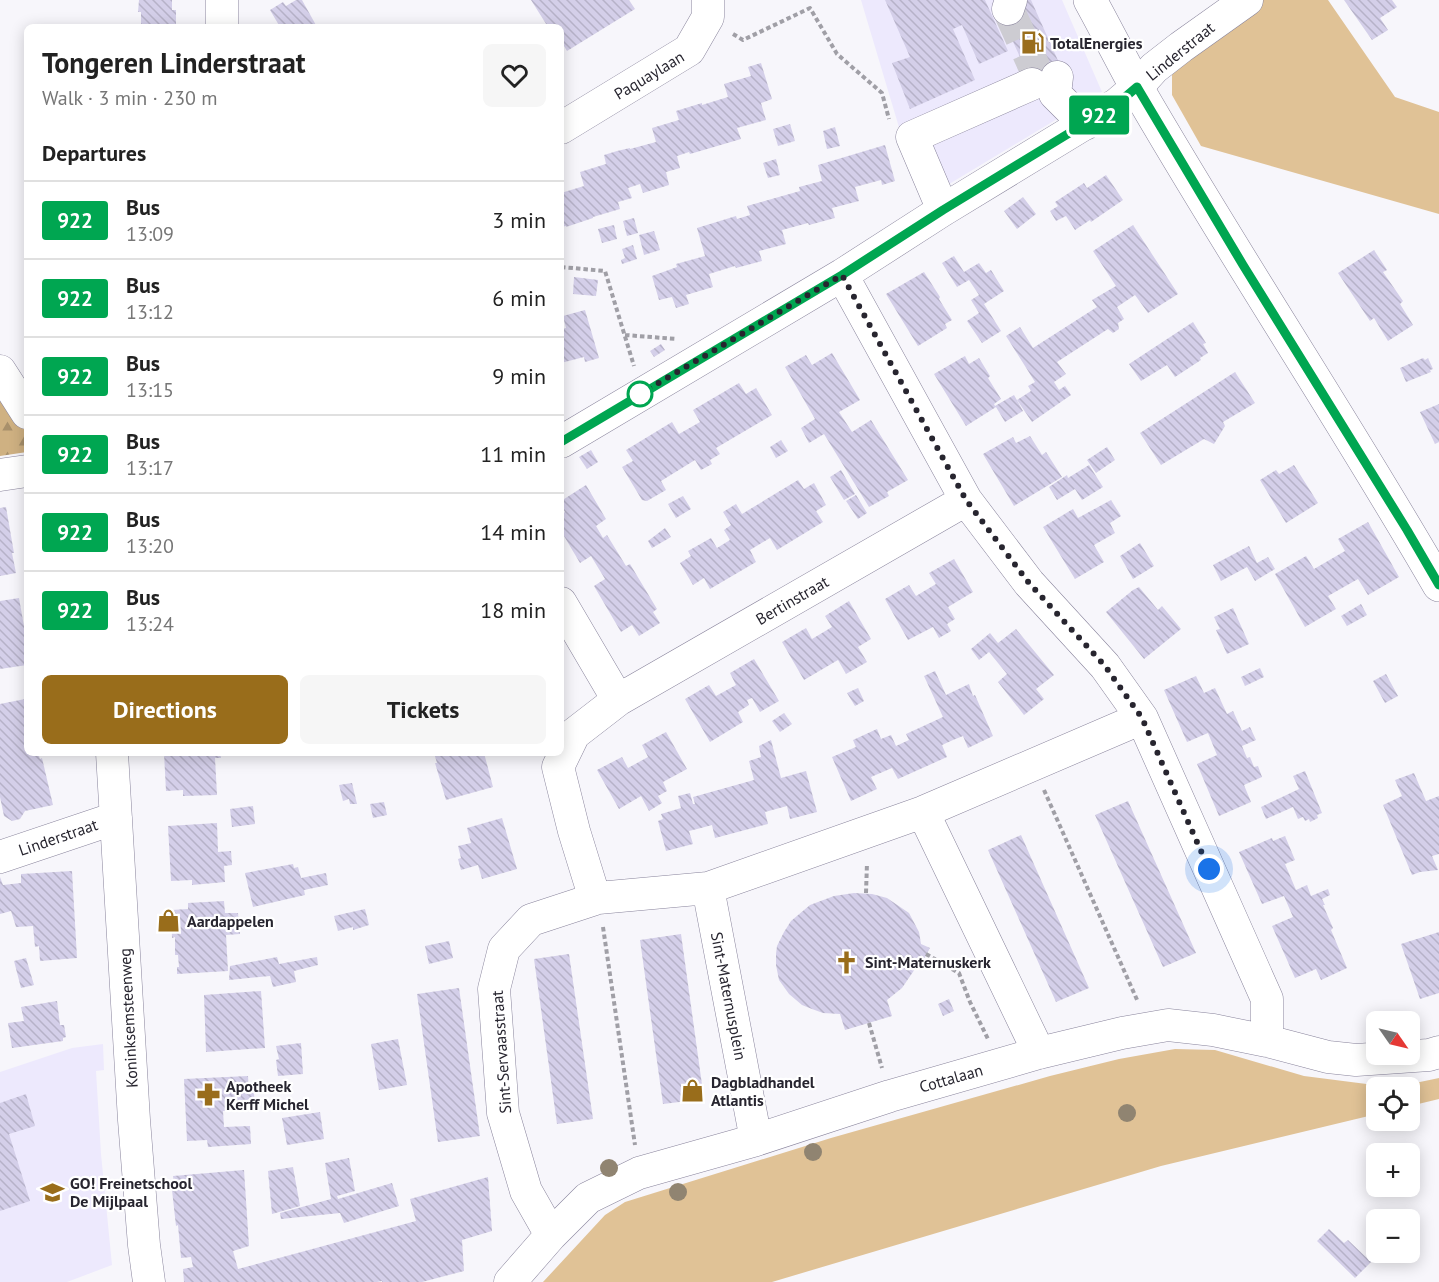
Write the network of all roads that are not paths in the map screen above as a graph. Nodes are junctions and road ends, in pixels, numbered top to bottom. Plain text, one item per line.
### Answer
1 (222, 0) edge
2 (1090, 0) edge
3 (1247, 0) edge
4 (708, 8) edge
5 (222, 24) edge
6 (1137, 87) junction
7 (1085, 124) junction
8 (564, 126) edge
9 (943, 210) junction
10 (842, 275) junction
11 (0, 371) edge
12 (24, 408) edge
13 (564, 440) edge
14 (24, 471) edge
15 (0, 475) edge
16 (966, 500) junction
17 (1439, 585) edge
18 (564, 608) edge
19 (618, 700) junction
20 (1142, 718) junction
21 (564, 755) edge
22 (112, 756) edge
23 (563, 756) edge
24 (923, 812) junction
25 (116, 818) junction
26 (0, 857) edge
27 (708, 888) junction
28 (597, 899) junction
29 (1267, 1041) junction
30 (1439, 1052) edge
31 (1039, 1053) junction
32 (756, 1140) junction
33 (551, 1235) junction
34 (149, 1282) edge
35 (510, 1282) edge

1 - 5 street
2 - 6 main road
3 - 6 street, Linderstraat
4 - 8 street, Paquaylaan
6 - 7 street, Linderstraat
6 - 17 main road
7 - 9 street, Linderstraat
7 - 9 street
9 - 10 street, Linderstraat
10 - 13 street, Linderstraat
10 - 16 street
11 - 12 street
14 - 15 street
16 - 19 street, Bertinstraat
16 - 20 street
18 - 19 street
19 - 21 street
20 - 24 street
20 - 29 street
22 - 25 street, Koninksemsteenweg
23 - 28 street
24 - 27 street
24 - 31 street
25 - 26 street, Linderstraat
25 - 34 street, Koninksemsteenweg
27 - 28 street
27 - 32 street, Sint-Maternusplein
28 - 33 street, Sint-Servaasstraat
29 - 30 street, Cottalaan
29 - 31 street, Cottalaan
31 - 32 street, Cottalaan
32 - 33 street, Cottalaan
33 - 35 street, Cottalaan

